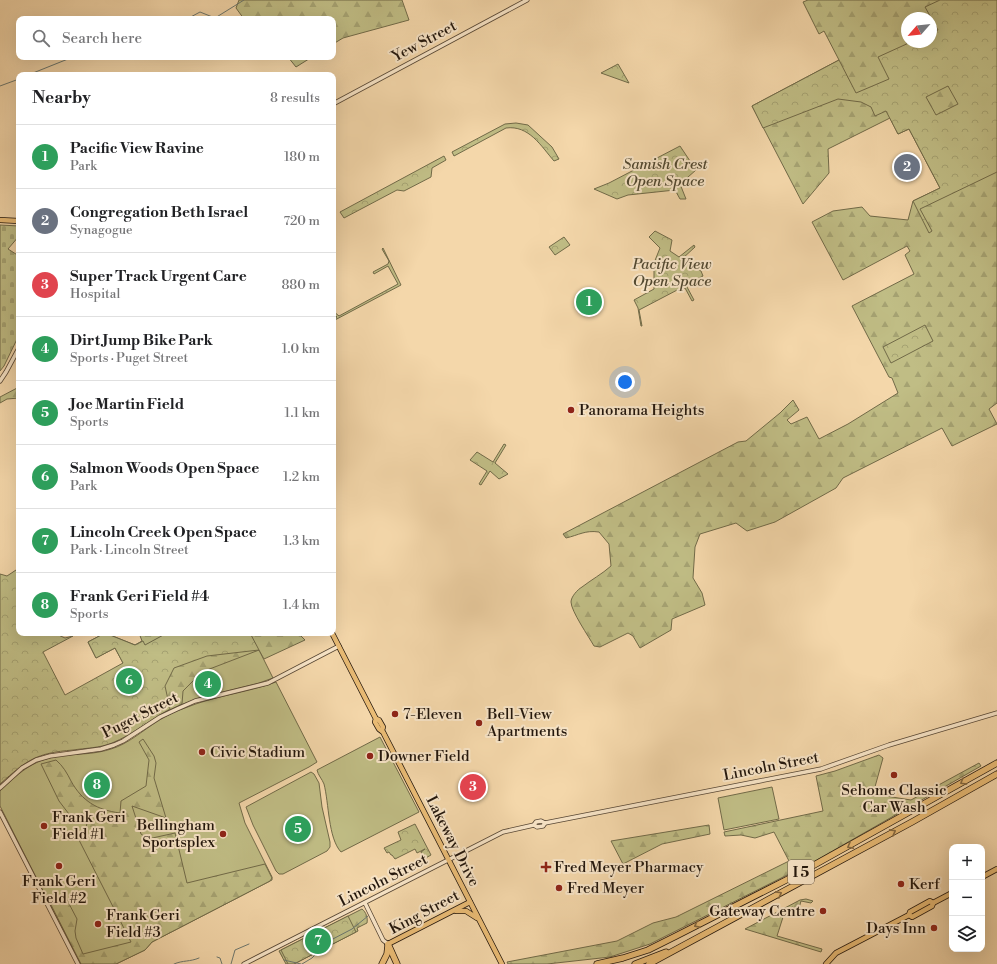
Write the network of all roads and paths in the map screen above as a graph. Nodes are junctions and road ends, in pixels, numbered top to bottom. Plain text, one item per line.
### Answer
1 (526, 0) edge
2 (336, 102) edge
3 (0, 220) edge
4 (16, 221) edge
5 (16, 354) edge
6 (0, 381) edge
7 (334, 636) edge
8 (339, 646) junction
9 (997, 713) edge
10 (997, 763) edge
11 (997, 774) edge
12 (0, 788) edge
13 (0, 812) edge
14 (449, 859) junction
15 (997, 869) edge
16 (985, 875) edge
17 (949, 895) edge
18 (470, 902) junction
19 (365, 903) junction
20 (451, 912) junction
21 (479, 919) junction
22 (707, 932) junction
23 (388, 944) junction
24 (78, 964) edge
25 (244, 964) edge
26 (382, 964) edge
27 (397, 964) edge
28 (502, 964) edge
29 (597, 964) edge
30 (635, 964) edge
31 (649, 964) edge
32 (826, 964) edge

1 - 2 street, Yew Street
3 - 4 main road
5 - 6 street
7 - 8 main road, Lakeway Drive
8 - 12 street, Puget Street
8 - 14 main road, Lakeway Drive
9 - 14 street, Lincoln Street
10 -> 29 highway, I 5
22 -> 11 highway, I 5
13 - 24 street
14 - 18 main road, Lakeway Drive
14 - 19 street, Lincoln Street
15 - 16 main road
17 - 32 main road
18 - 20 main road, King Street
18 - 21 main road, Lakeway Drive
19 - 23 street
19 - 25 street, Lincoln Street
20 - 21 main road
20 - 23 main road, King Street
21 - 28 main road, Lakeway Drive
22 - 30 highway, I 5
22 - 31 highway
23 - 26 highway
23 - 27 highway

